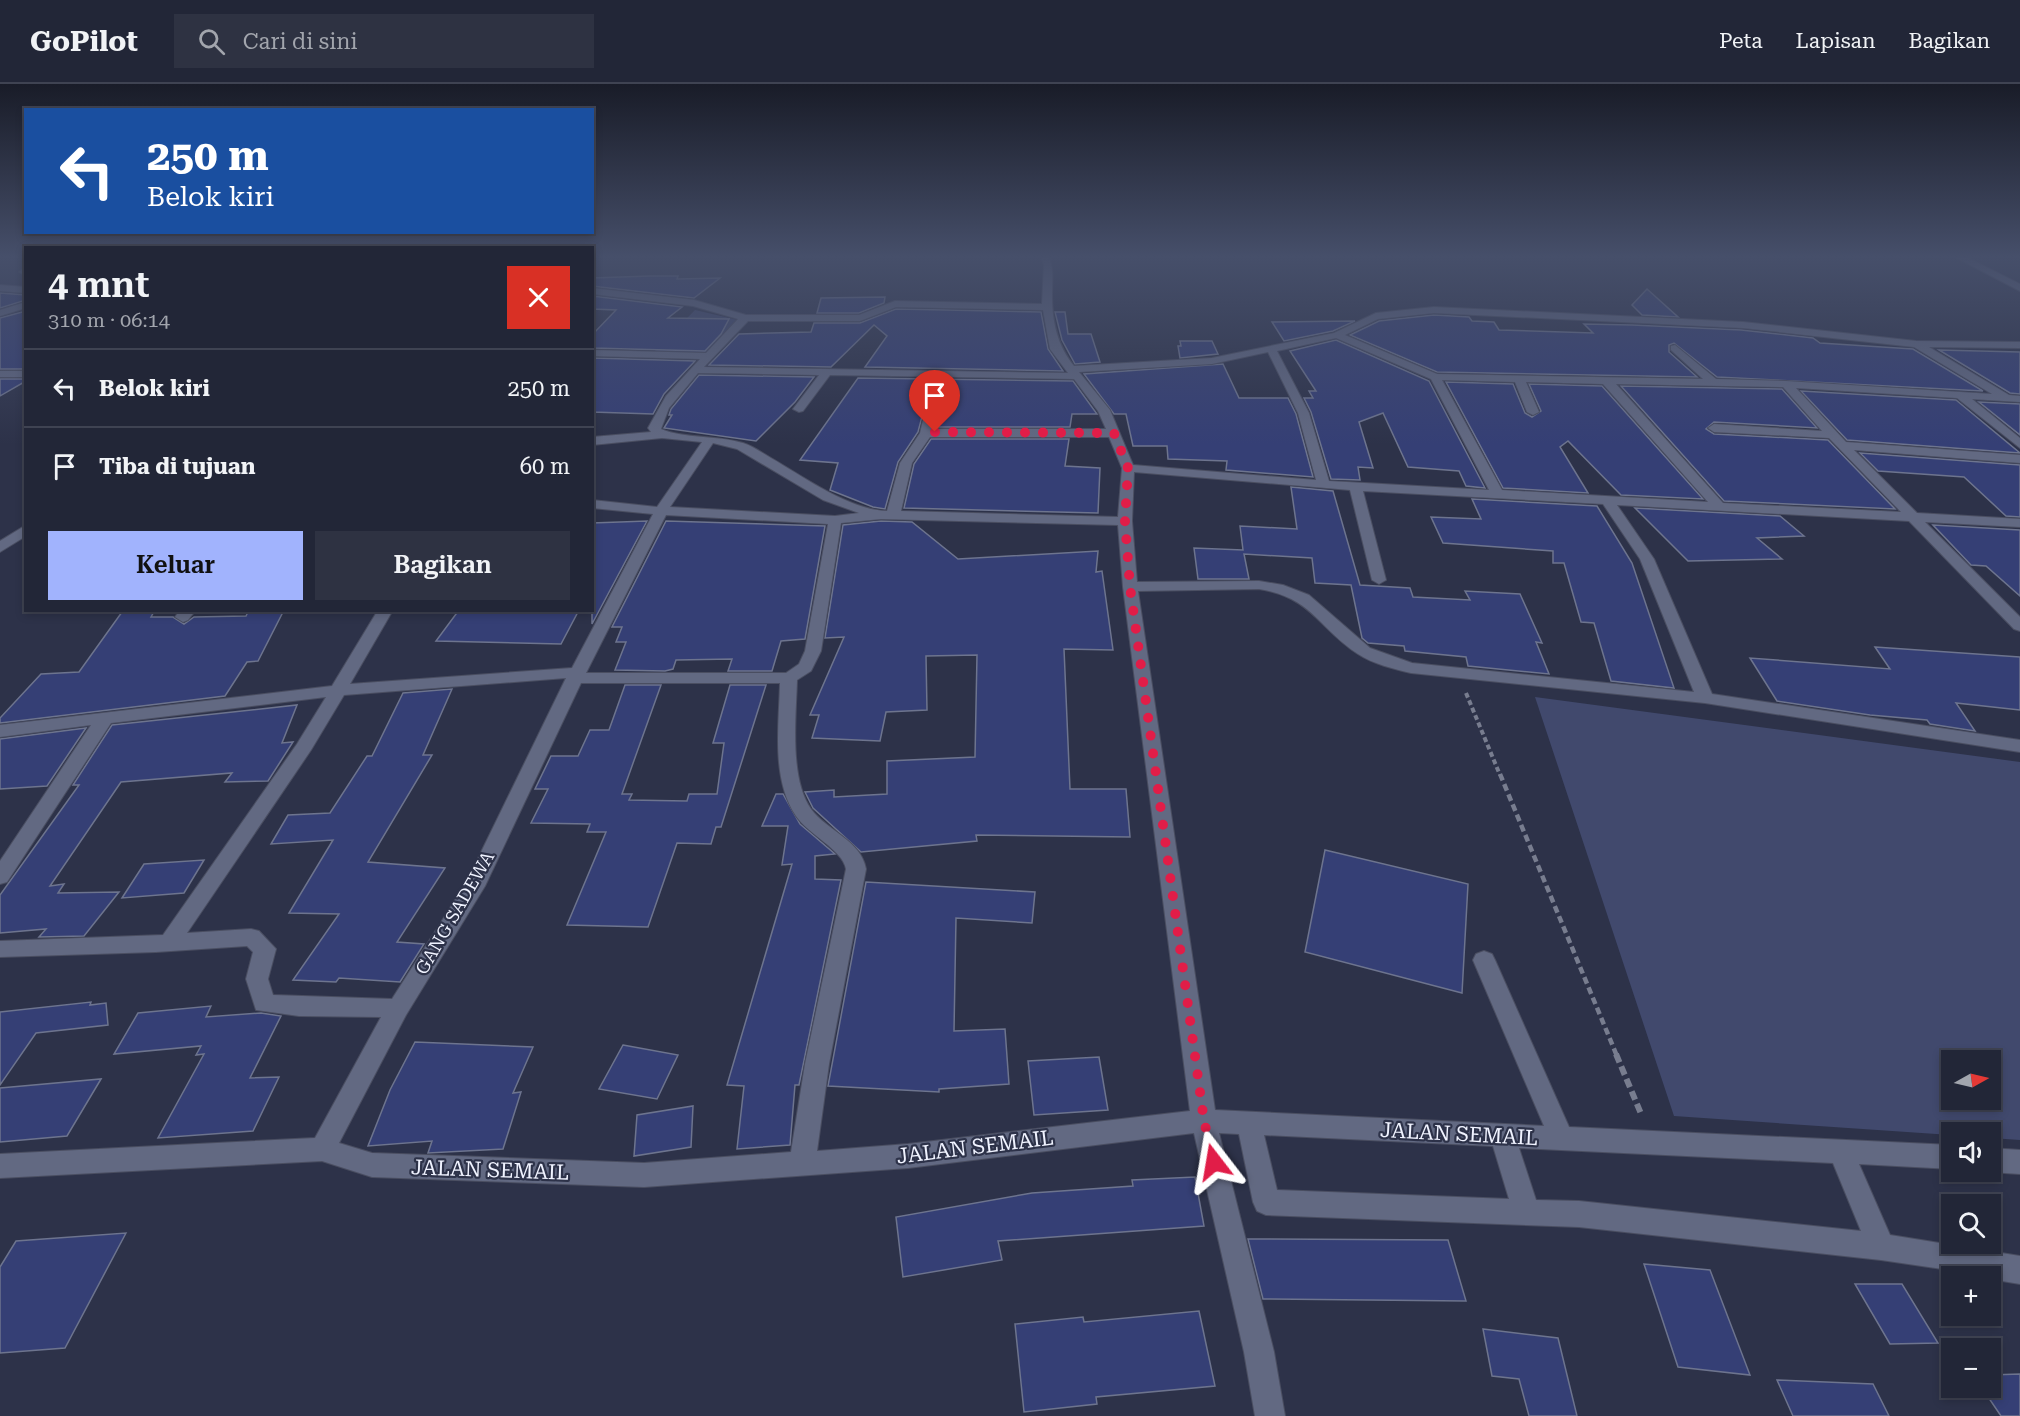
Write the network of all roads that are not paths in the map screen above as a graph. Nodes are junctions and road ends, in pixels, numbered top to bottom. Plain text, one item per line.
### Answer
1 (745, 319) edge
2 (1049, 319) edge
3 (1369, 319) edge
4 (1644, 319) edge
5 (1336, 335) junction
6 (1916, 344) junction
7 (2020, 345) edge
8 (1270, 347) junction
9 (1675, 348) dead end
10 (594, 353) edge
11 (709, 356) junction
12 (695, 370) junction
13 (826, 373) junction
14 (1074, 373) junction
15 (0, 374) edge
16 (24, 374) edge
17 (1436, 377) junction
18 (1519, 379) junction
19 (1606, 381) junction
20 (1714, 383) junction
21 (1786, 384) junction
22 (1962, 397) junction
23 (2014, 399) edge
24 (799, 409) dead end
25 (930, 409) dead end
26 (1533, 412) dead end
27 (1714, 428) dead end
28 (926, 433) junction
29 (1114, 433) junction
30 (661, 435) junction
31 (1832, 435) junction
32 (710, 439) junction
33 (594, 441) edge
34 (2020, 444) edge
35 (1844, 446) junction
36 (2020, 459) edge
37 (1128, 468) junction
38 (1323, 485) junction
39 (1356, 487) junction
40 (1498, 495) junction
41 (1608, 501) junction
42 (594, 504) edge
43 (1718, 505) junction
44 (661, 511) junction
45 (882, 516) junction
46 (1914, 516) junction
47 (841, 521) junction
48 (1125, 521) junction
49 (2020, 523) edge
50 (24, 530) edge
51 (24, 542) edge
52 (1, 546) edge
53 (1379, 580) dead end
54 (1130, 587) junction
55 (385, 612) edge
56 (2020, 626) edge
57 (577, 675) junction
58 (789, 678) junction
59 (339, 690) junction
60 (1705, 698) junction
61 (105, 718) junction
62 (0, 731) edge
63 (2020, 746) edge
64 (0, 877) edge
65 (169, 943) junction
66 (0, 949) edge
67 (1484, 960) dead end
68 (398, 1008) junction
69 (1204, 1121) junction
70 (1249, 1124) junction
71 (1502, 1137) junction
72 (1562, 1139) junction
73 (322, 1149) junction
74 (1840, 1150) junction
75 (1941, 1156) edge
76 (2001, 1161) edge
77 (2020, 1162) edge
78 (802, 1164) junction
79 (0, 1166) edge
80 (1527, 1212) junction
81 (1881, 1246) junction
82 (2020, 1270) edge
83 (1270, 1416) edge

1 - 11 street
2 - 14 street
3 - 5 street
4 - 6 street
5 - 8 street
5 - 17 street
6 - 7 street
6 - 23 street
8 - 14 street
8 - 38 street
9 - 20 street
10 - 11 street
11 - 12 street
12 - 13 street
12 - 30 street
13 - 14 street
13 - 24 street
14 - 29 street
15 - 16 street
17 - 18 street
17 - 40 street
18 - 19 street
18 - 26 street
19 - 20 street
19 - 43 street
20 - 21 street
21 - 22 street
21 - 31 street
22 - 23 street
22 - 34 street
25 - 28 street
27 - 31 street
28 - 29 street
28 - 45 street
29 - 37 street
30 - 32 street
30 - 33 street
31 - 35 street
32 - 44 street, GANG SADEWA
32 - 45 street
35 - 36 street
35 - 46 street
37 - 38 street
37 - 48 street
38 - 39 street
39 - 40 street
39 - 53 street
40 - 41 street
41 - 43 street
41 - 60 street
42 - 44 street
43 - 46 street
44 - 47 street
44 - 57 street, GANG SADEWA
45 - 47 street
45 - 48 street
46 - 49 street
46 - 56 street
47 - 58 street
48 - 54 street
50 - 52 street
51 - 52 street
54 - 60 street
54 - 69 street
55 - 59 street
57 - 58 street
57 - 59 street
57 - 68 street, GANG SADEWA
58 - 78 street
59 - 61 street
59 - 65 street
60 - 63 street
61 - 62 street
61 - 64 street
65 - 66 street
65 - 68 street
67 - 72 street
68 - 73 street, GANG SADEWA
69 - 70 street, JALAN SEMAIL
69 - 78 street, JALAN SEMAIL
69 - 83 street
70 - 71 street, JALAN SEMAIL
70 - 80 street
71 - 72 street, JALAN SEMAIL
71 - 80 street
72 - 74 street, JALAN SEMAIL
73 - 78 street, JALAN SEMAIL
73 - 79 street, JALAN SEMAIL
74 - 75 street, JALAN SEMAIL
74 - 81 street
76 - 77 street
80 - 81 street
81 - 82 street

